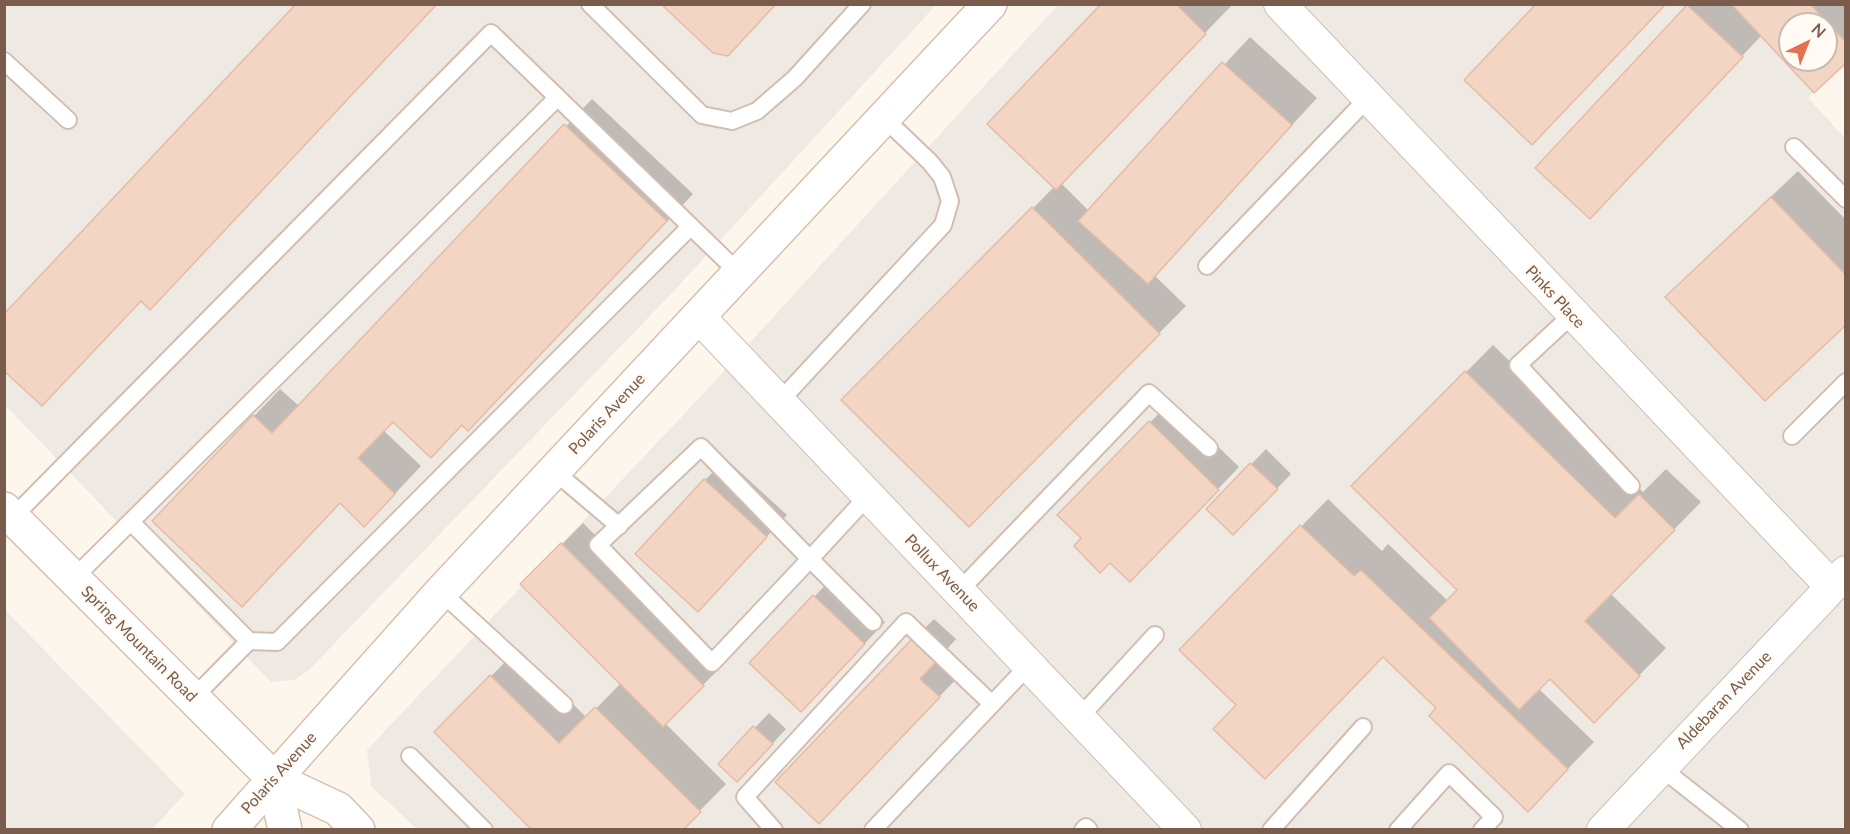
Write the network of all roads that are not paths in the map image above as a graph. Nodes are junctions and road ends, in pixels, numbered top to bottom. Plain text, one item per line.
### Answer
1 (590, 4) edge
2 (862, 4) edge
3 (990, 4) edge
4 (1280, 4) edge
5 (4, 61) edge
6 (557, 98) junction
7 (1368, 98) junction
8 (884, 118) junction
9 (68, 120) dead end
10 (1794, 147) dead end
11 (1845, 199) edge
12 (690, 227) junction
13 (1207, 266) dead end
14 (739, 273) junction
15 (1572, 315) junction
16 (698, 316) junction
17 (1845, 382) edge
18 (779, 402) junction
19 (1792, 436) dead end
20 (1209, 448) dead end
21 (554, 471) junction
22 (1631, 486) dead end
23 (868, 496) junction
24 (9, 513) edge
25 (131, 522) junction
26 (619, 526) junction
27 (810, 559) junction
28 (74, 578) junction
29 (1839, 579) edge
30 (959, 591) junction
31 (441, 592) junction
32 (873, 622) dead end
33 (1155, 635) dead end
34 (249, 641) junction
35 (1029, 665) junction
36 (193, 698) junction
37 (992, 704) junction
38 (564, 705) dead end
39 (1079, 718) junction
40 (1363, 727) dead end
41 (410, 756) dead end
42 (1660, 767) junction
43 (274, 779) junction
44 (1736, 828) edge
45 (229, 830) edge
46 (285, 830) edge
47 (358, 830) edge
48 (484, 830) edge
49 (774, 830) edge
50 (873, 830) edge
51 (1083, 830) edge
52 (1089, 830) edge
53 (1185, 830) edge
54 (1271, 830) edge
55 (1398, 830) edge
56 (1482, 830) edge
57 (1603, 830) edge

1 - 2 lane
3 - 8 street, Polaris Avenue
4 - 7 street, Pinks Place
5 - 9 lane
6 - 12 lane
6 - 24 lane
6 - 25 lane
7 - 13 lane
7 - 15 street, Pinks Place
8 - 14 street, Polaris Avenue
8 - 18 lane
10 - 11 lane
12 - 14 lane
12 - 34 lane
14 - 16 street, Polaris Avenue
15 - 22 lane
15 - 29 street, Pinks Place
16 - 18 street, Pollux Avenue
16 - 21 street, Polaris Avenue
17 - 19 lane
18 - 23 street, Pollux Avenue
20 - 30 lane
21 - 26 lane
21 - 31 street, Polaris Avenue
23 - 27 lane
23 - 30 street, Pollux Avenue
24 - 28 street, Spring Mountain Road
25 - 28 lane
25 - 34 lane
26 - 27 lane
26 - 27 lane
27 - 32 lane
28 - 36 street, Spring Mountain Road
29 - 42 street, Aldebaran Avenue
30 - 35 street, Pollux Avenue
31 - 38 lane
31 - 43 street, Polaris Avenue
33 - 39 lane
34 - 36 lane
35 - 37 lane
35 - 39 street, Pollux Avenue
36 - 43 street, Spring Mountain Road
37 - 49 lane
37 - 50 lane
39 - 53 street, Pollux Avenue
40 - 54 lane
41 - 48 lane
42 - 44 lane
42 - 57 street, Aldebaran Avenue
43 - 45 street, Polaris Avenue
43 - 46 street
43 - 47 street, Spring Mountain Road
51 - 52 lane
55 - 56 lane

